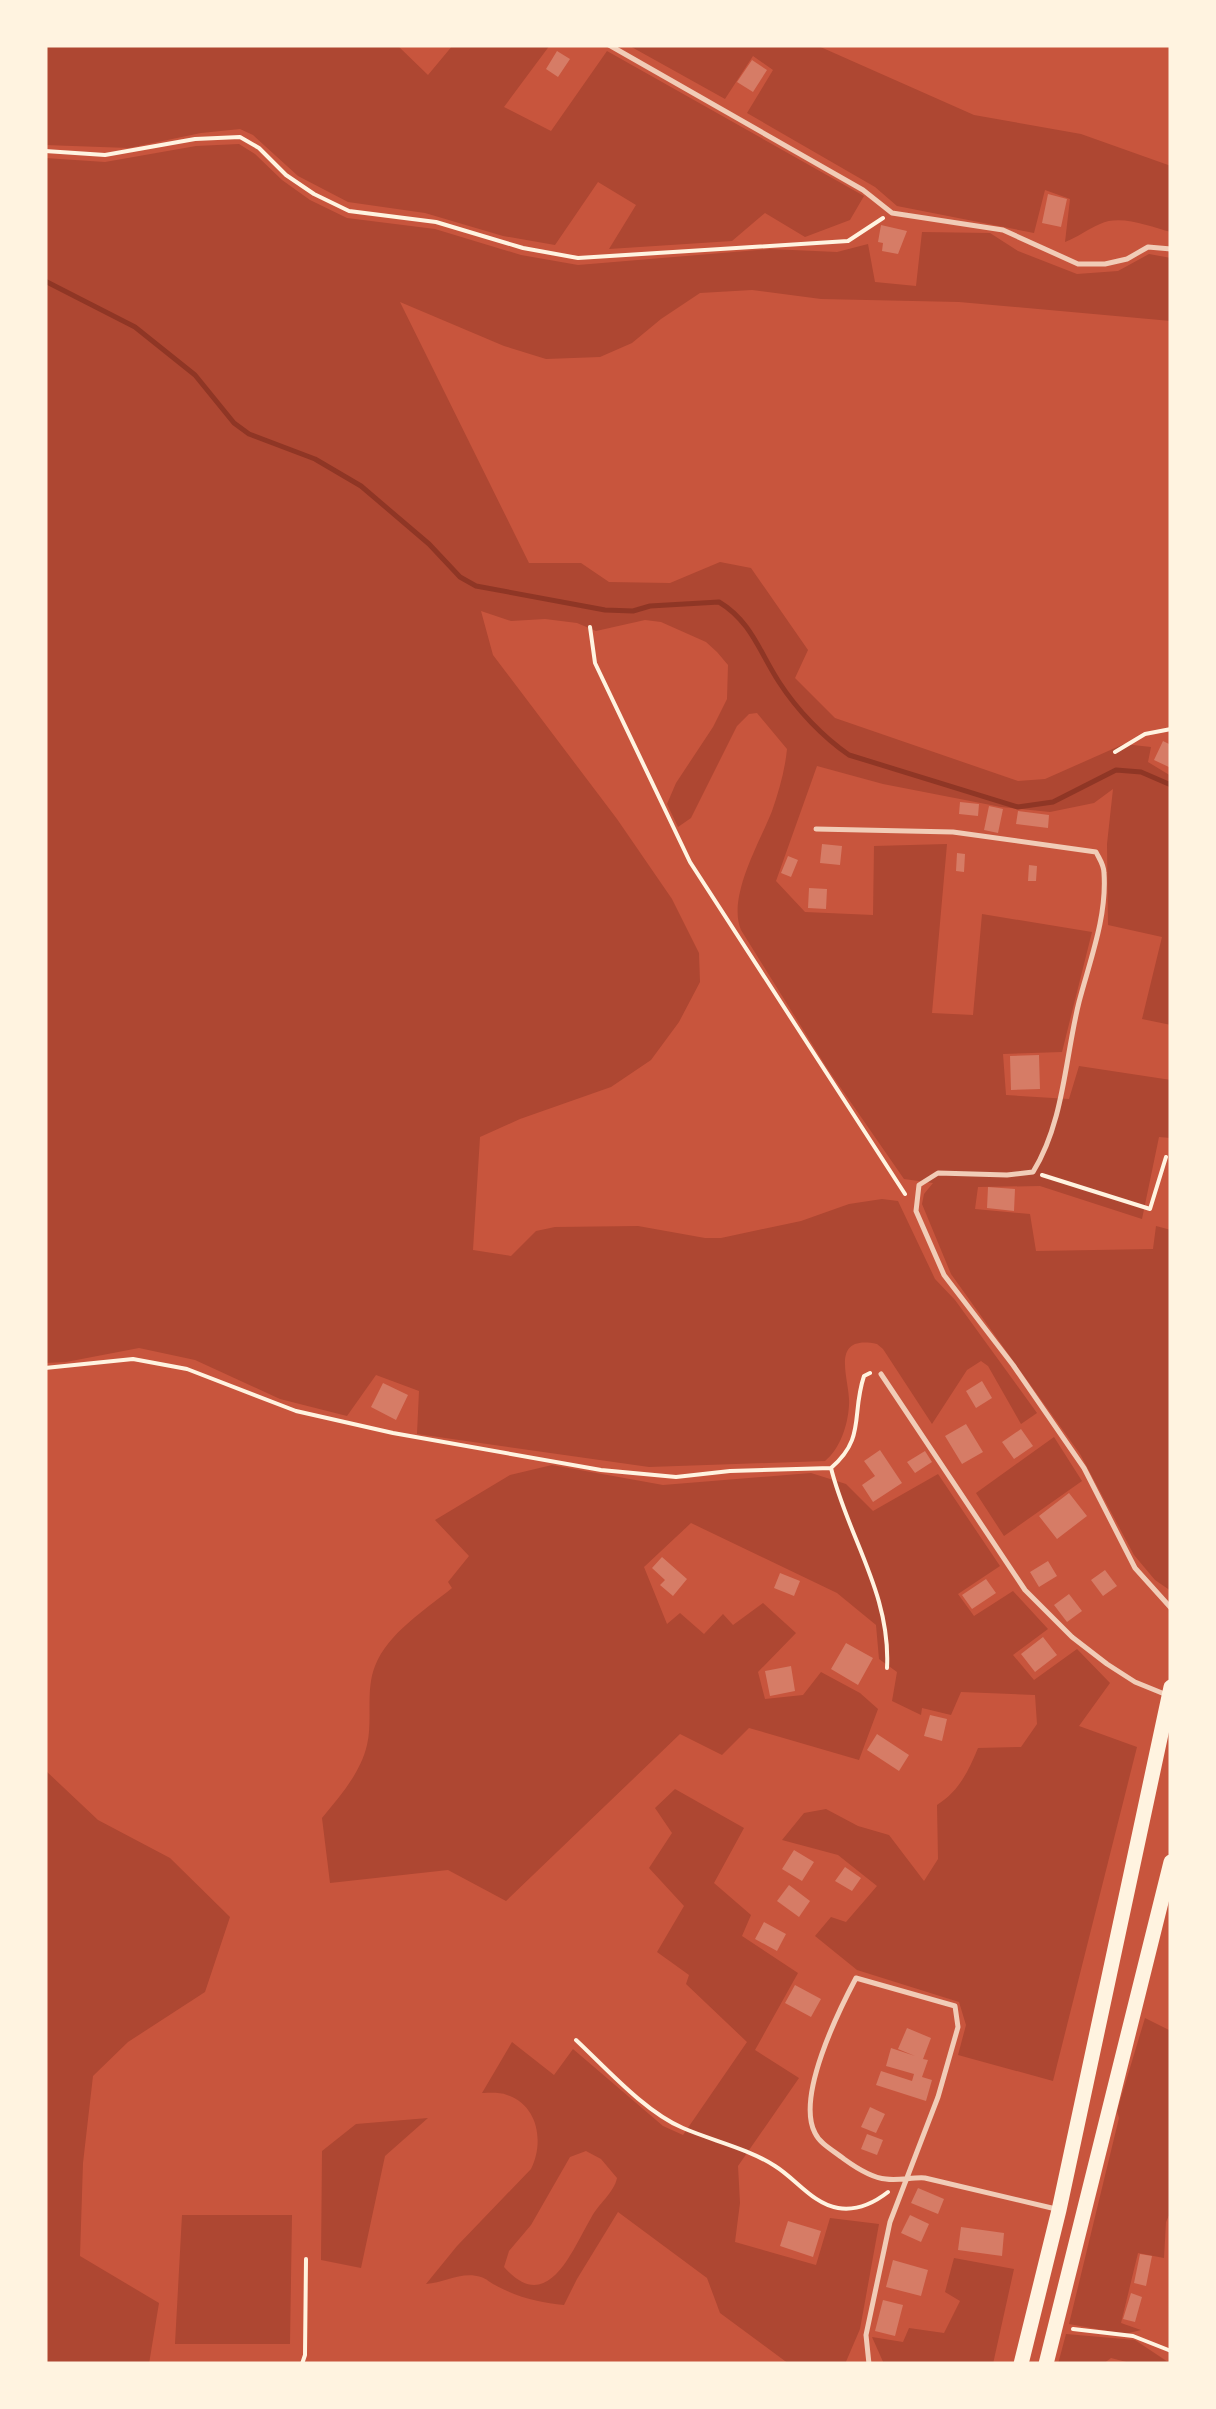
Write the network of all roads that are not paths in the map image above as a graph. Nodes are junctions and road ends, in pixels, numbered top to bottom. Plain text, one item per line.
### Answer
1 (609, 45) edge
2 (1171, 249) edge
3 (816, 828) dead end
4 (882, 1374) road end
5 (1171, 1608) edge
6 (1170, 1693) edge
7 (1170, 1872) edge
8 (908, 2177) junction
9 (1059, 2210) junction
10 (869, 2364) edge
11 (1022, 2364) edge
12 (1046, 2364) edge

1 - 2 lane
3 - 5 lane
4 - 6 lane
6 - 9 main road
7 - 12 main road
8 - 8 lane
8 - 9 lane
8 - 10 lane
9 - 11 main road

